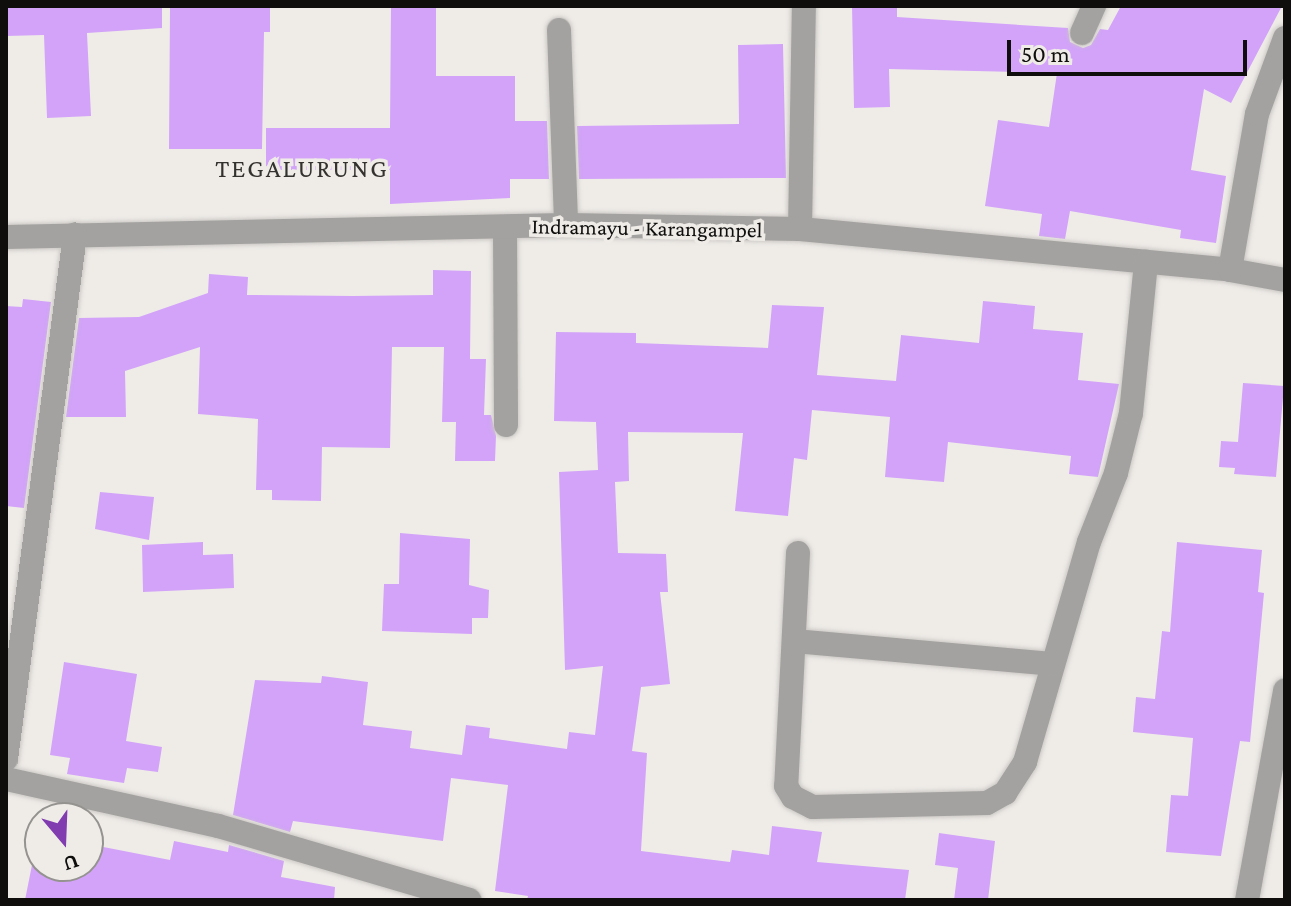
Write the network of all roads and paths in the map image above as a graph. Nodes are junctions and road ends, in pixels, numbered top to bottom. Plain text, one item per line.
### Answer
1 (804, 6) edge
2 (1094, 6) edge
3 (559, 30) dead end
4 (1082, 33) dead end
5 (1285, 38) edge
6 (566, 225) junction
7 (505, 227) junction
8 (800, 229) junction
9 (75, 235) junction
10 (6, 237) edge
11 (1146, 262) junction
12 (1230, 270) junction
13 (1285, 280) edge
14 (506, 425) dead end
15 (798, 553) dead end
16 (795, 641) junction
17 (1051, 664) junction
18 (1285, 690) edge
19 (6, 759) edge
20 (6, 779) edge
21 (469, 900) edge
22 (1247, 900) edge

1 - 8 street
2 - 4 street
3 - 6 street
5 - 12 street
6 - 7 street, Indramayu - Karangampel
6 - 8 street, Indramayu - Karangampel
7 - 9 street, Indramayu - Karangampel
7 - 14 street
8 - 11 street, Indramayu - Karangampel
9 - 10 street, Indramayu - Karangampel
9 - 19 street
11 - 12 street, Indramayu - Karangampel
11 - 17 street
12 - 13 street, Indramayu - Karangampel
15 - 16 street
16 - 17 street
16 - 17 street
18 - 22 street
20 - 21 street

